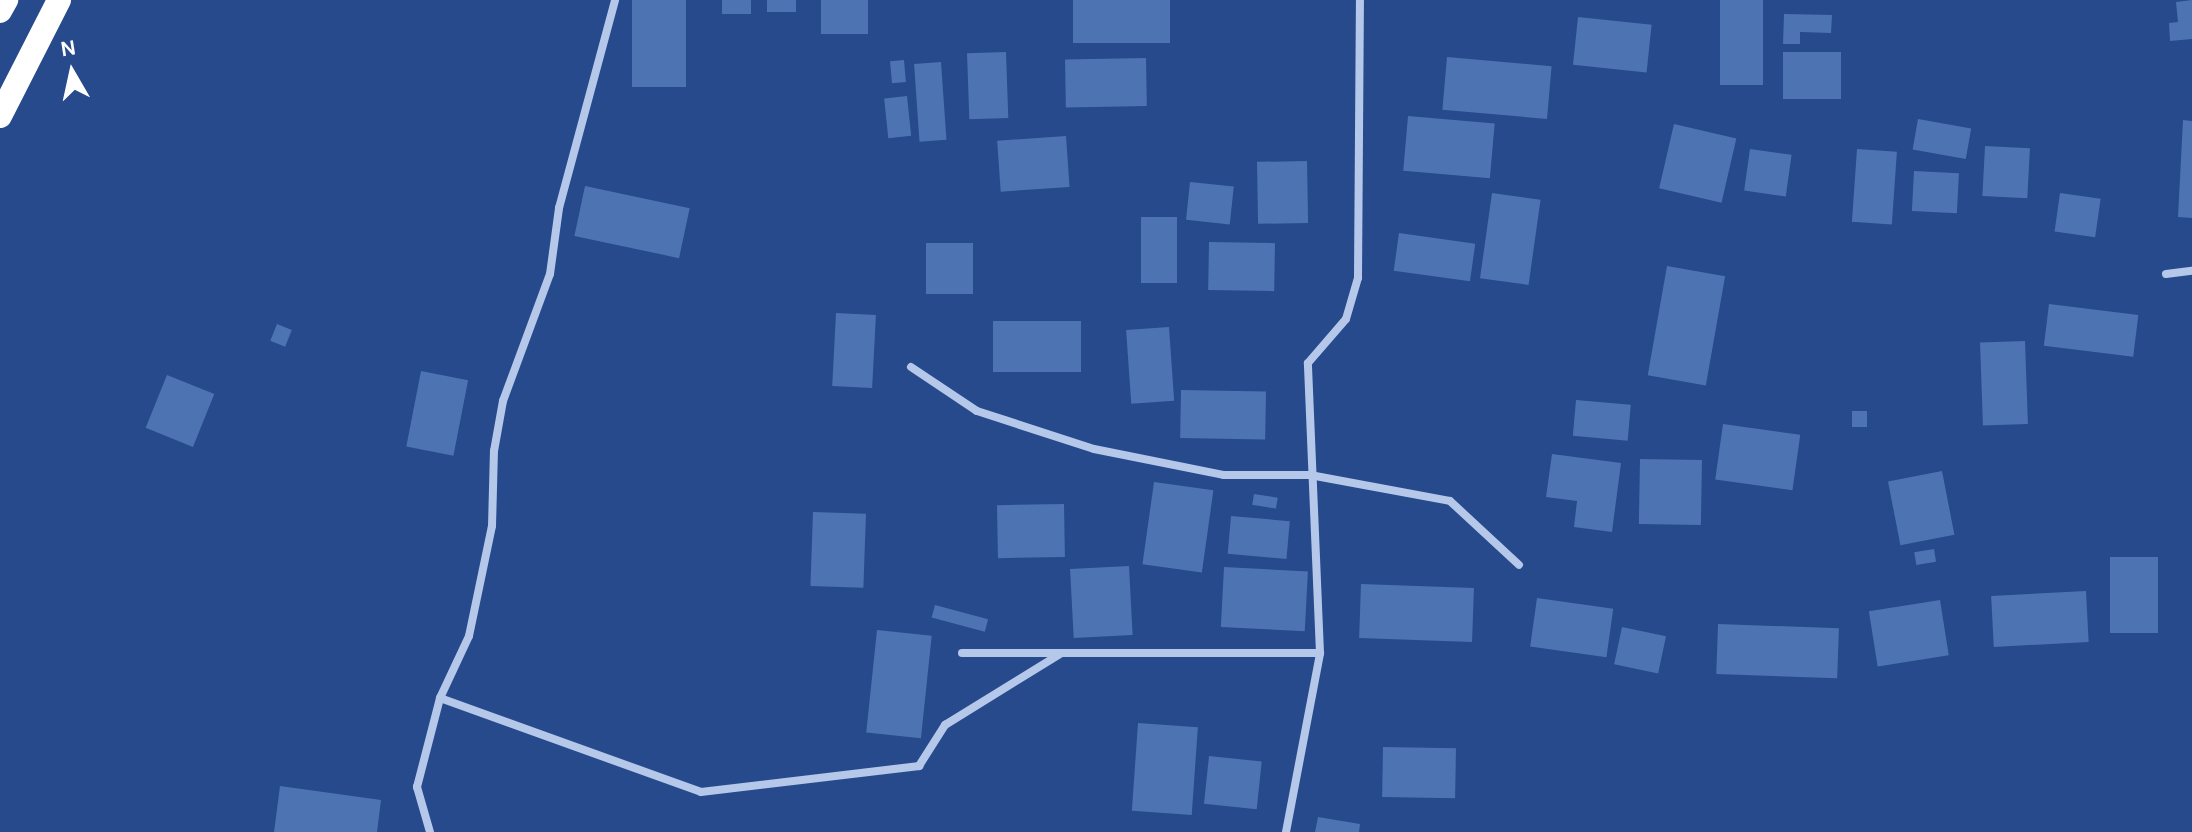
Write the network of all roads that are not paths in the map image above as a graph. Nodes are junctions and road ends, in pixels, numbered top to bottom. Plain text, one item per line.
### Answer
1 (6, 0) edge
2 (59, 0) edge
3 (615, 0) edge
4 (1360, 0) edge
5 (0, 11) edge
6 (0, 116) edge
7 (2192, 271) edge
8 (2166, 274) dead end
9 (911, 367) dead end
10 (1310, 475) junction
11 (1519, 565) dead end
12 (962, 653) dead end
13 (1320, 653) junction
14 (1060, 654) junction
15 (440, 698) junction
16 (430, 832) edge
17 (1286, 832) edge

1 - 5 highway
2 - 6 highway
3 - 15 street
4 - 10 street
7 - 8 street
9 - 10 street
10 - 11 street
10 - 13 street
12 - 14 street
13 - 14 street
13 - 17 street
14 - 15 street
15 - 16 street

